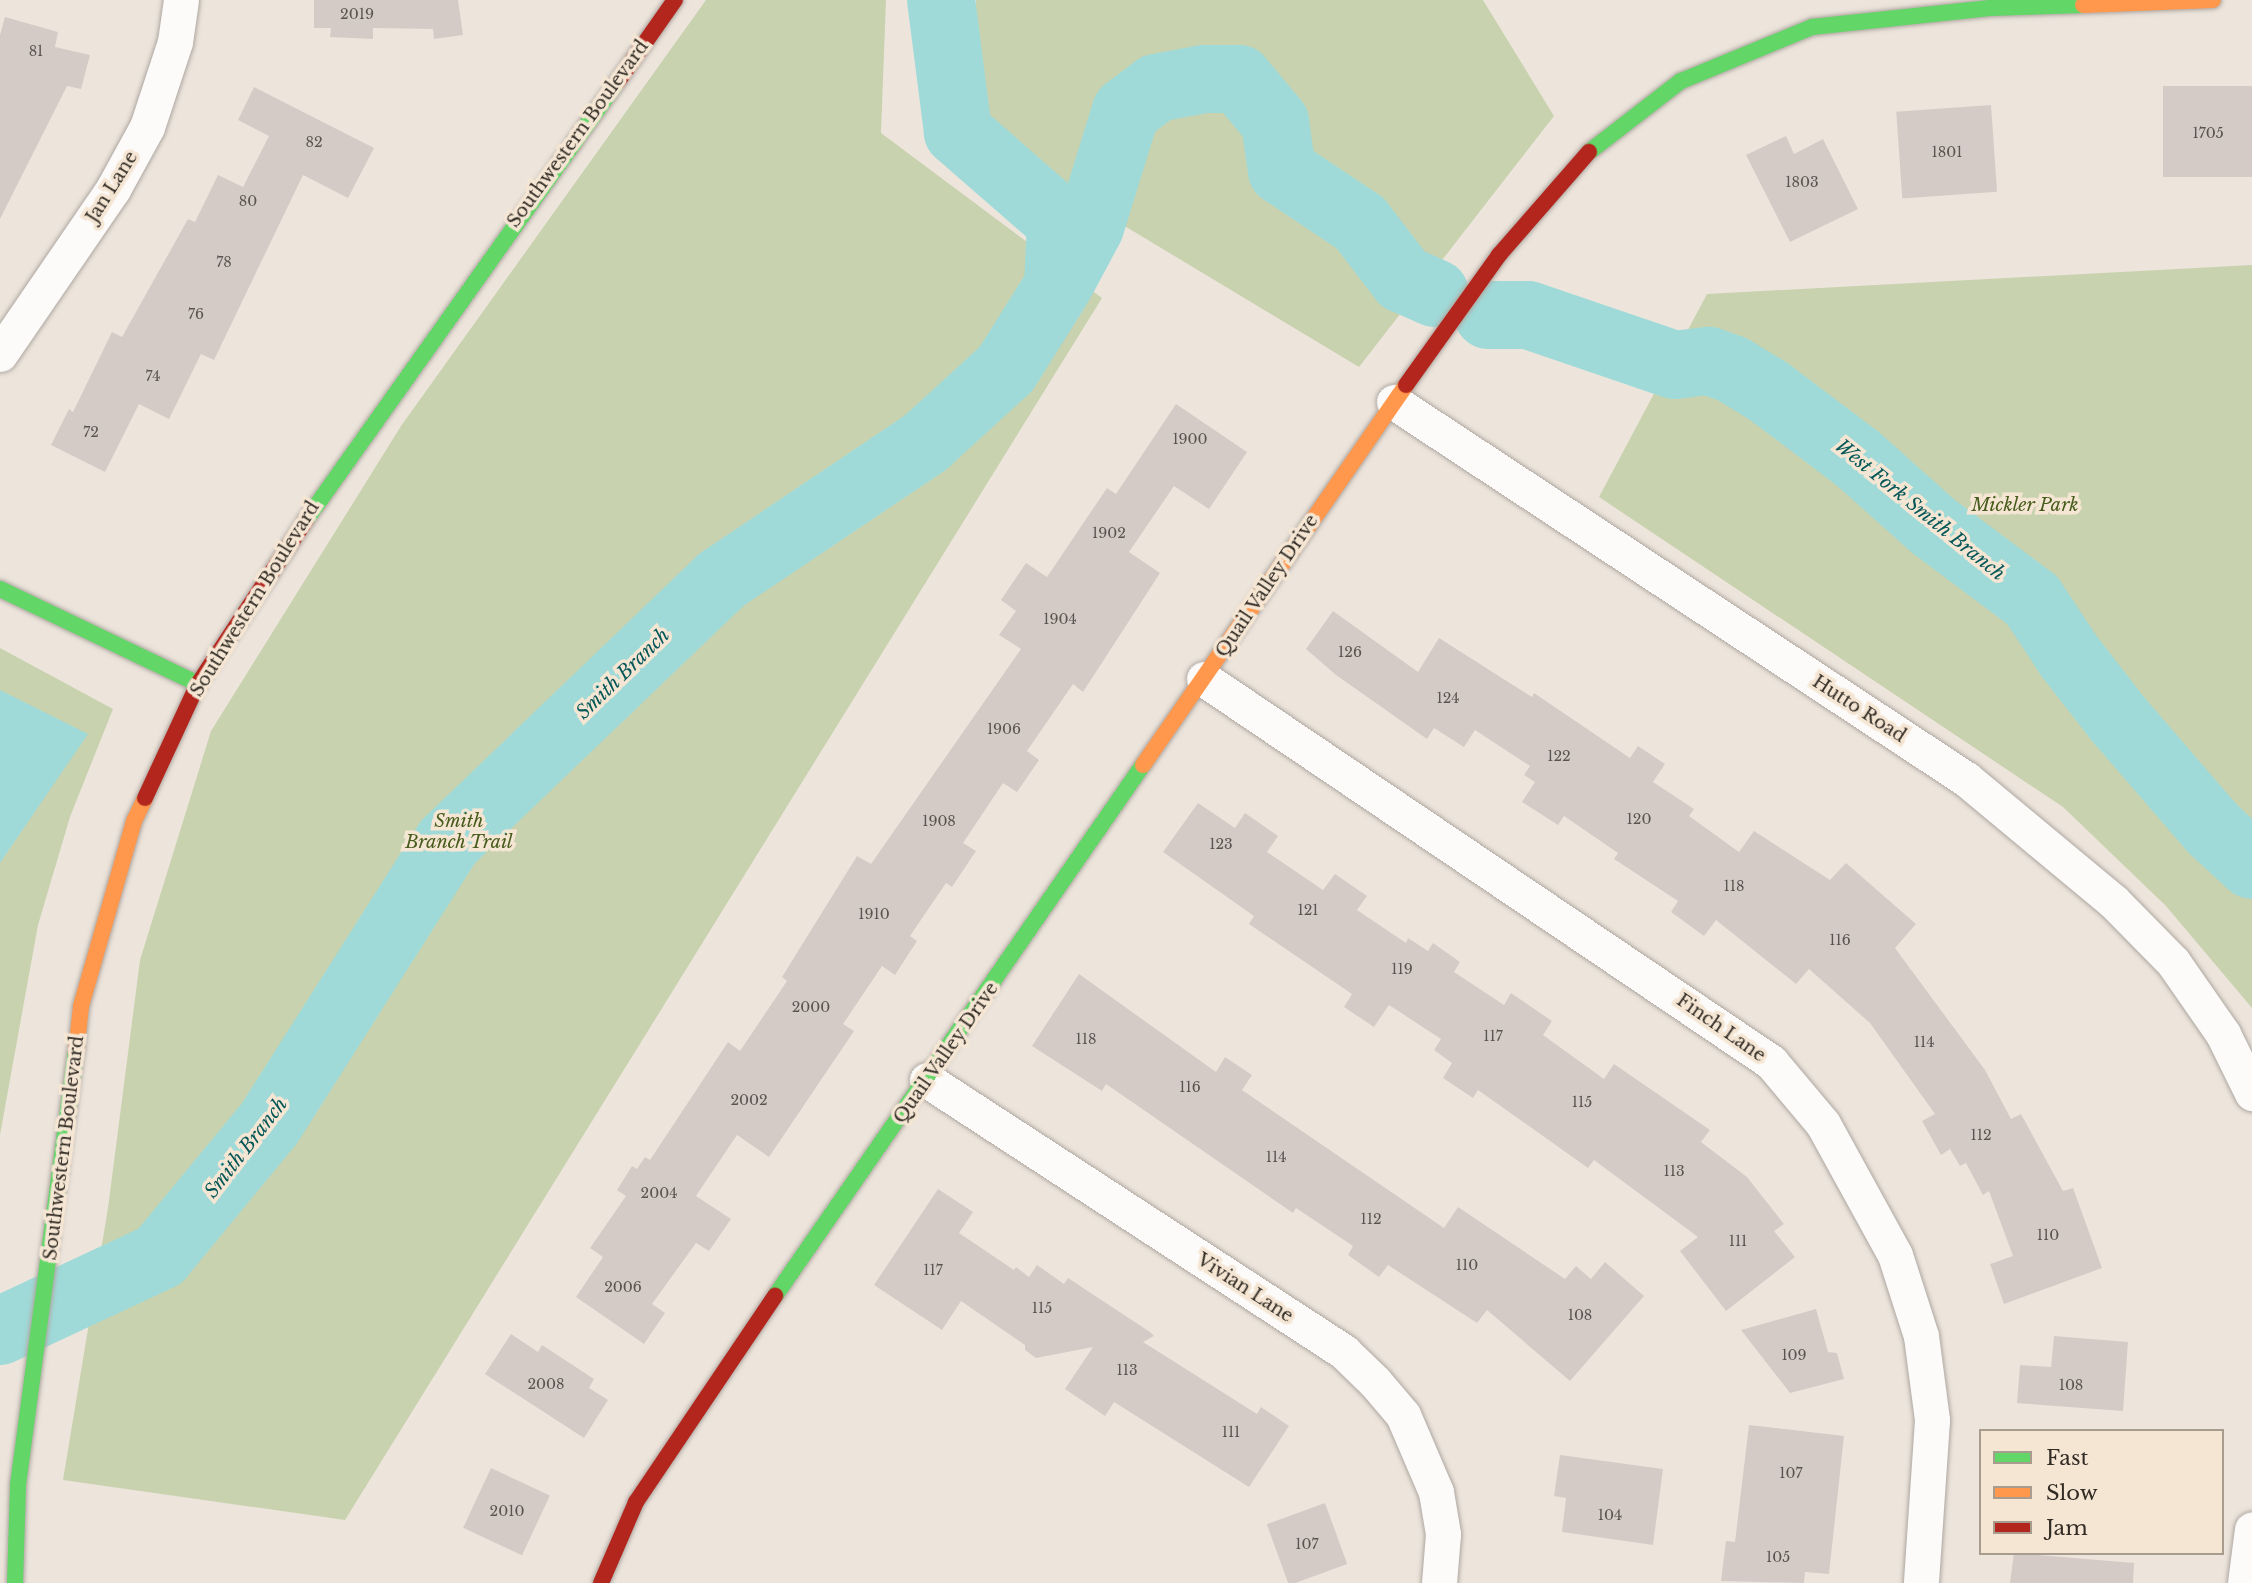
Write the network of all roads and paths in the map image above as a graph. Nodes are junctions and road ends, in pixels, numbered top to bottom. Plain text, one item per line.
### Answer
1 (181, 0) edge
2 (675, 0) edge
3 (2213, 0) edge
4 (1989, 4) edge
5 (0, 354) edge
6 (1394, 402) junction
7 (0, 589) edge
8 (1204, 678) junction
9 (198, 684) junction
10 (927, 1080) junction
11 (2252, 1093) edge
12 (2252, 1529) edge
13 (15, 1583) edge
14 (601, 1583) edge
15 (1439, 1583) edge
16 (1921, 1583) edge
17 (2245, 1583) edge

1 - 5 street, Jan Lane
2 - 9 street, Southwestern Boulevard
3 - 4 street, Quail Valley Drive
4 - 6 street, Quail Valley Drive
6 - 8 street, Quail Valley Drive
6 - 11 street, Hutto Road
7 - 9 street
8 - 10 street, Quail Valley Drive
8 - 16 street, Finch Lane
9 - 13 street, Southwestern Boulevard
10 - 14 street, Quail Valley Drive
10 - 15 street, Vivian Lane
12 - 17 street

